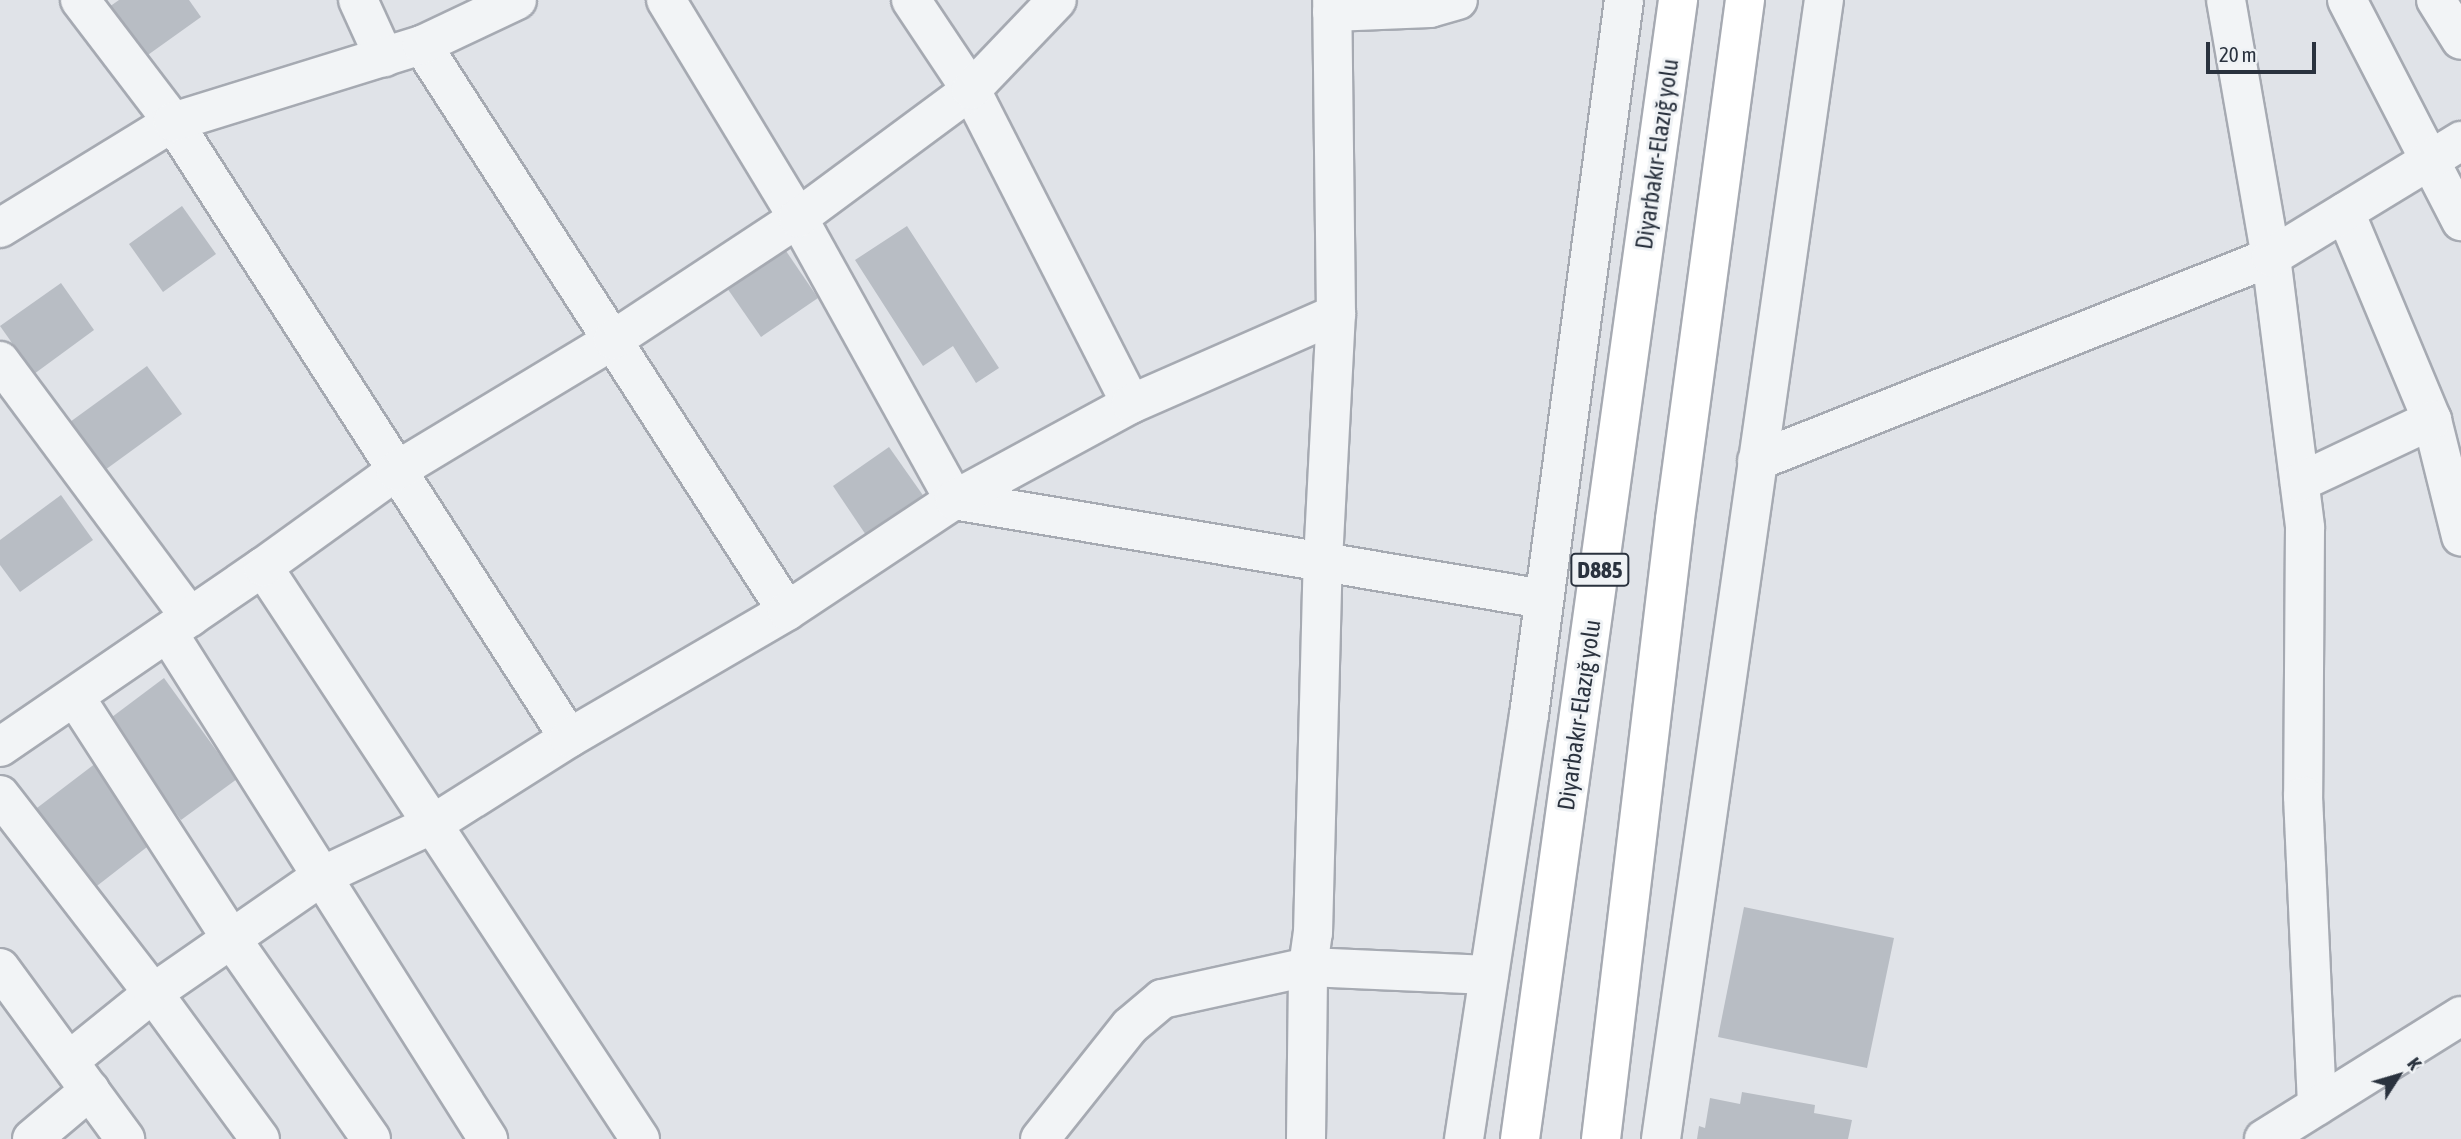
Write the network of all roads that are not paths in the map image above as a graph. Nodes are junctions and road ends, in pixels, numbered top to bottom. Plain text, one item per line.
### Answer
1 (80, 0) edge
2 (358, 0) edge
3 (517, 0) edge
4 (666, 0) edge
5 (911, 0) edge
6 (1057, 0) edge
7 (1458, 0) edge
8 (1624, 0) edge
9 (1678, 0) edge
10 (1745, 0) edge
11 (1824, 0) edge
12 (2226, 0) edge
13 (2347, 0) edge
14 (2436, 0) edge
15 (1332, 6) edge
16 (2461, 40) edge
17 (422, 45) junction
18 (384, 57) junction
19 (971, 90) junction
20 (173, 122) junction
21 (2446, 150) edge
22 (2344, 212) junction
23 (798, 218) junction
24 (2461, 221) edge
25 (0, 229) edge
26 (2271, 257) junction
27 (1336, 314) junction
28 (613, 340) junction
29 (0, 361) edge
30 (1131, 404) junction
31 (2432, 420) junction
32 (1757, 461) junction
33 (396, 471) junction
34 (2300, 482) junction
35 (954, 500) junction
36 (2461, 536) edge
37 (1323, 561) junction
38 (263, 567) junction
39 (1544, 599) junction
40 (787, 611) junction
41 (179, 625) junction
42 (75, 697) junction
43 (569, 738) junction
44 (0, 747) edge
45 (0, 795) edge
46 (433, 824) junction
47 (322, 876) junction
48 (233, 941) junction
49 (1308, 967) junction
50 (0, 968) edge
51 (1489, 975) junction
52 (153, 993) junction
53 (2461, 1016) edge
54 (80, 1075) junction
55 (2317, 1106) junction
56 (2274, 1136) edge
57 (32, 1139) edge
58 (125, 1139) edge
59 (260, 1139) edge
60 (371, 1139) edge
61 (488, 1139) edge
62 (640, 1139) edge
63 (1040, 1139) edge
64 (1306, 1139) edge
65 (1464, 1139) edge
66 (1520, 1139) edge
67 (1601, 1139) edge
68 (1661, 1139) edge

1 - 20 street
2 - 18 street
3 - 17 street
4 - 23 street
5 - 19 street
6 - 19 street
7 - 15 street
8 - 39 street
9 - 66 highway, Diyarbakır-Elazığ yolu / D885
10 - 67 highway
11 - 32 street
12 - 26 street
13 - 21 street
14 - 16 street
15 - 27 street
17 - 18 street
17 - 28 street
18 - 20 street
19 - 23 street
19 - 30 street
20 - 25 street
20 - 33 street
21 - 22 street
21 - 24 street
22 - 26 street
22 - 31 street
23 - 28 street
23 - 35 street
26 - 32 street
26 - 34 street
27 - 30 street
27 - 37 street
28 - 33 street
28 - 40 street
29 - 41 street
30 - 35 street
31 - 34 street
31 - 36 street
32 - 68 street
33 - 38 street
33 - 43 street
34 - 55 street
35 - 37 street
35 - 40 street
37 - 39 street
37 - 49 street
38 - 41 street
38 - 46 street
39 - 51 street
40 - 43 street
41 - 42 street
41 - 47 street
42 - 44 street
42 - 48 street
43 - 46 street
45 - 52 street
46 - 47 street
46 - 62 street
47 - 48 street
47 - 61 street
48 - 52 street
48 - 60 street
49 - 51 street
49 - 63 street
49 - 64 street
50 - 54 street
51 - 65 street
52 - 54 street
52 - 59 street
53 - 55 street
54 - 57 street
54 - 58 street
55 - 56 street

